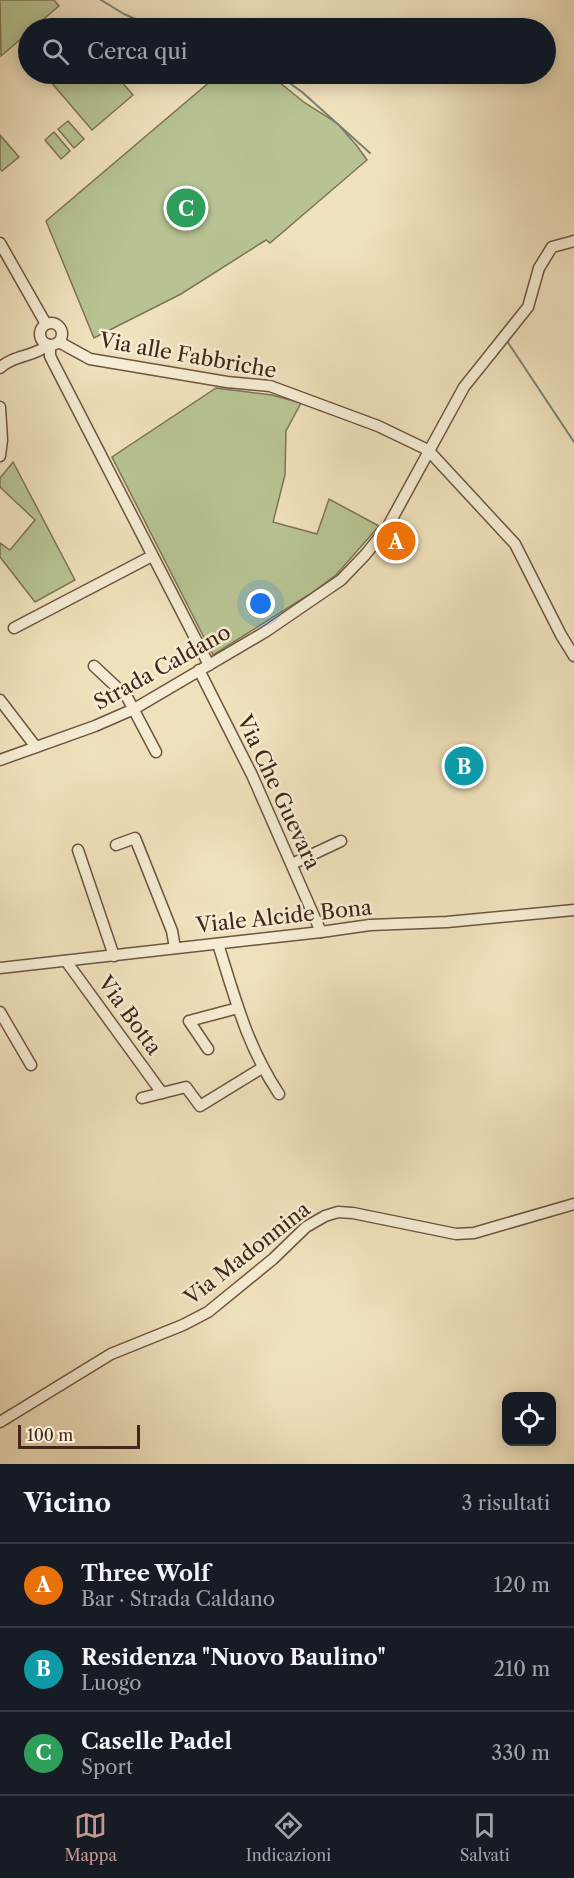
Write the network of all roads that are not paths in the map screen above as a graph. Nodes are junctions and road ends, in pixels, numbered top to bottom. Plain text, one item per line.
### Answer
1 (574, 241) edge
2 (0, 243) edge
3 (46, 324) junction
4 (52, 344) junction
5 (0, 368) edge
6 (0, 406) edge
7 (428, 450) junction
8 (0, 456) edge
9 (152, 556) junction
10 (14, 628) dead end
11 (574, 656) edge
12 (94, 666) dead end
13 (204, 668) junction
14 (0, 700) edge
15 (134, 709) junction
16 (36, 747) junction
17 (156, 752) dead end
18 (0, 760) edge
19 (341, 841) dead end
20 (116, 845) dead end
21 (78, 850) dead end
22 (292, 864) junction
23 (574, 910) edge
24 (321, 932) junction
25 (218, 944) junction
26 (175, 948) junction
27 (114, 956) junction
28 (66, 961) junction
29 (0, 968) edge
30 (238, 1008) junction
31 (0, 1012) edge
32 (208, 1049) dead end
33 (31, 1065) dead end
34 (262, 1068) junction
35 (162, 1093) junction
36 (279, 1094) dead end
37 (142, 1098) dead end
38 (574, 1204) edge
39 (0, 1422) edge

1 - 7 street, Strada Caldano
2 - 3 street
3 - 4 street
3 - 4 street
4 - 5 street
4 - 7 street, Via alle Fabbriche
4 - 9 street, Via Che Guevara
6 - 8 street
7 - 11 street, Via alle Fabbriche
7 - 13 street, Strada Caldano
9 - 10 street
9 - 13 street, Via Che Guevara
12 - 15 street
13 - 15 street, Strada Caldano
13 - 22 street, Via Che Guevara
14 - 16 street
15 - 16 street, Strada Caldano
15 - 17 street
16 - 18 street, Strada Caldano
19 - 22 street
20 - 26 street
21 - 27 street
22 - 24 street, Via Che Guevara
23 - 24 street, Viale Alcide Bona
24 - 25 street, Viale Alcide Bona
25 - 26 street, Viale Alcide Bona
25 - 30 street
26 - 27 street, Viale Alcide Bona
27 - 28 street, Viale Alcide Bona
28 - 29 street, Viale Alcide Bona
28 - 35 street, Via Botta
30 - 32 street
30 - 34 street
31 - 33 street
34 - 35 street
34 - 36 street
35 - 37 street
38 - 39 street, Via Madonnina

